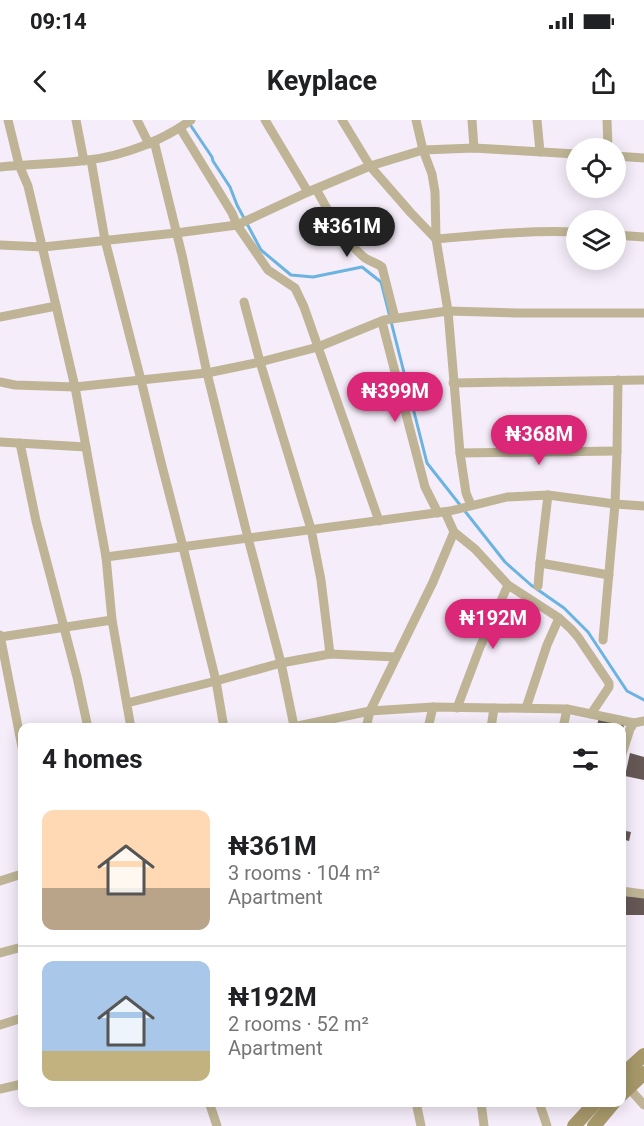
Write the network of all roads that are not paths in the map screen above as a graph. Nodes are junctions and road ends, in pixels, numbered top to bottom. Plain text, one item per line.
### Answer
1 (8, 120) edge
2 (76, 120) edge
3 (137, 120) edge
4 (265, 120) edge
5 (342, 120) edge
6 (416, 120) edge
7 (472, 120) edge
8 (537, 120) edge
9 (607, 120) edge
10 (185, 124) edge
11 (608, 138) edge
12 (152, 142) junction
13 (474, 148) junction
14 (423, 150) junction
15 (540, 152) junction
16 (566, 153) edge
17 (626, 157) edge
18 (644, 158) edge
19 (87, 160) junction
20 (19, 165) junction
21 (370, 166) junction
22 (0, 167) edge
23 (312, 190) junction
24 (237, 225) junction
25 (566, 232) edge
26 (176, 233) junction
27 (626, 236) edge
28 (644, 237) edge
29 (436, 239) junction
30 (105, 240) junction
31 (0, 245) edge
32 (43, 247) junction
33 (244, 302) dead end
34 (56, 306) junction
35 (448, 311) junction
36 (644, 313) edge
37 (0, 317) edge
38 (389, 320) junction
39 (318, 347) junction
40 (260, 362) junction
41 (207, 373) junction
42 (141, 380) junction
43 (618, 380) junction
44 (644, 380) edge
45 (0, 382) edge
46 (453, 383) junction
47 (75, 387) junction
48 (0, 442) edge
49 (20, 443) junction
50 (86, 447) junction
51 (617, 452) junction
52 (460, 453) junction
53 (548, 495) junction
54 (615, 504) junction
55 (470, 506) junction
56 (644, 506) edge
57 (444, 512) junction
58 (379, 521) junction
59 (312, 529) junction
60 (454, 532) junction
61 (248, 538) junction
62 (183, 547) junction
63 (106, 557) junction
64 (540, 563) junction
65 (609, 575) junction
66 (508, 585) junction
67 (538, 586) dead end
68 (559, 618) junction
69 (112, 620) junction
70 (65, 628) junction
71 (0, 636) edge
72 (603, 640) dead end
73 (330, 654) junction
74 (396, 657) junction
75 (281, 663) junction
76 (216, 681) junction
77 (127, 703) junction
78 (433, 707) junction
79 (458, 708) junction
80 (494, 708) junction
81 (526, 708) junction
82 (567, 709) junction
83 (370, 711) junction
84 (591, 714) junction
85 (639, 722) edge
86 (87, 723) edge
87 (131, 723) edge
88 (223, 723) edge
89 (290, 723) edge
90 (311, 723) edge
91 (367, 723) edge
92 (429, 723) edge
93 (492, 723) edge
94 (564, 723) edge
95 (18, 727) edge
96 (626, 741) edge
97 (18, 875) edge
98 (0, 881) edge
99 (626, 892) edge
100 (644, 894) edge
101 (18, 947) edge
102 (0, 953) edge
103 (18, 1019) edge
104 (0, 1025) edge
105 (644, 1055) edge
106 (644, 1073) edge
107 (626, 1082) edge
108 (18, 1084) edge
109 (626, 1084) edge
110 (0, 1089) edge
111 (626, 1089) edge
112 (644, 1105) edge
113 (211, 1107) edge
114 (417, 1107) edge
115 (482, 1107) edge
116 (541, 1107) edge
117 (591, 1107) edge
118 (610, 1107) edge
119 (217, 1126) edge
120 (421, 1126) edge
121 (484, 1126) edge
122 (547, 1126) edge
123 (574, 1126) edge
124 (594, 1126) edge

1 - 20 street
2 - 19 street
3 - 12 street
4 - 23 street
5 - 21 street
6 - 14 street
7 - 13 street
8 - 15 street
9 - 11 street
10 - 12 street
10 - 24 street
12 - 19 street
12 - 26 street
13 - 14 street
13 - 15 street
14 - 21 street
14 - 29 street
15 - 16 street
17 - 18 street
19 - 20 street
19 - 30 street
20 - 22 street
20 - 32 street
21 - 23 street
21 - 29 street
23 - 24 street
23 - 38 street
24 - 26 street
24 - 39 street
25 - 29 street
26 - 30 street
26 - 41 street
27 - 28 street
29 - 35 street
30 - 32 street
30 - 42 street
31 - 32 street
32 - 34 street
33 - 40 street
34 - 37 street
34 - 47 street
35 - 36 street
35 - 38 street
35 - 46 street
38 - 39 street
38 - 57 street
39 - 40 street
39 - 58 street
40 - 41 street
40 - 59 street
41 - 42 street
41 - 61 street
42 - 47 street
42 - 62 street
43 - 44 street
43 - 46 street
43 - 51 street
45 - 47 street
46 - 52 street
47 - 50 street
48 - 49 street
49 - 50 street
49 - 70 street
50 - 63 street
51 - 52 street
51 - 54 street
52 - 55 street
53 - 54 street
53 - 55 street
53 - 64 street
54 - 56 street
54 - 65 street
55 - 57 street
57 - 58 street
57 - 60 street
58 - 59 street
59 - 61 street
59 - 73 street
60 - 66 street
60 - 74 street
61 - 62 street
61 - 75 street
62 - 63 street
62 - 76 street
63 - 69 street
64 - 65 street
64 - 67 street
65 - 72 street
66 - 68 street
66 - 79 street
68 - 81 street
68 - 84 street
69 - 70 street
69 - 77 street
70 - 71 street
70 - 86 street
71 - 95 street
73 - 74 street
73 - 75 street
74 - 83 street
75 - 76 street
75 - 89 street
76 - 77 street
76 - 88 street
77 - 87 street
78 - 79 street
78 - 83 street
78 - 92 street
79 - 80 street
80 - 81 street
80 - 93 street
81 - 82 street
82 - 84 street
82 - 94 street
83 - 90 street
83 - 91 street
84 - 85 street
85 - 96 street
97 - 98 street
99 - 100 street
101 - 102 street
103 - 104 street
105 - 107 main road
106 - 109 main road
108 - 110 street
111 - 112 street
113 - 119 street
114 - 120 street
115 - 121 street
116 - 122 street
117 - 123 main road
118 - 124 main road

